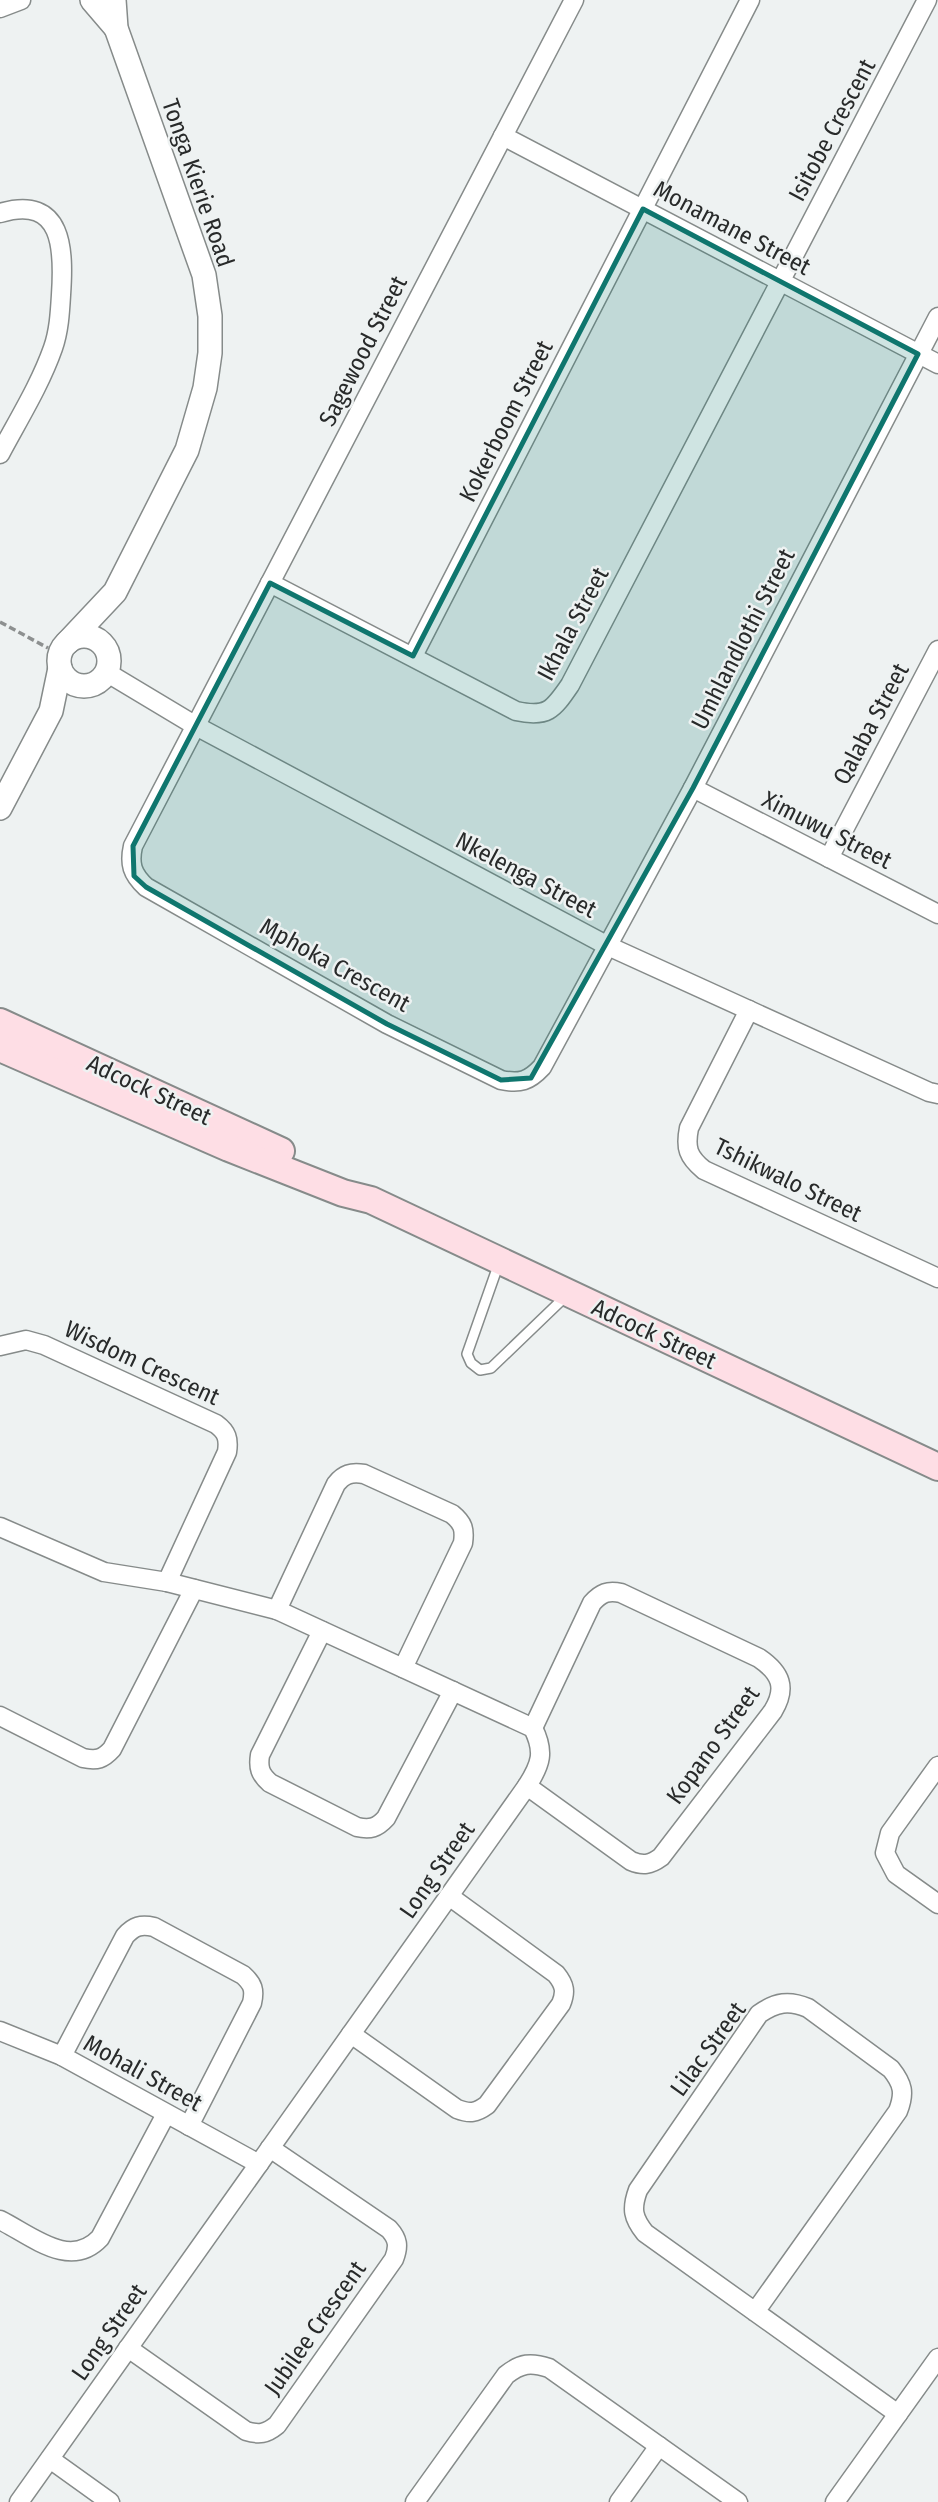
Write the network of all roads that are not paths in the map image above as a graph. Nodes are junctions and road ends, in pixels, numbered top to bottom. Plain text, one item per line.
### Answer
1 (21, 0) edge
2 (92, 0) edge
3 (114, 0) edge
4 (574, 0) edge
5 (750, 0) edge
6 (928, 0) edge
7 (0, 8) edge
8 (116, 28) junction
9 (503, 136) junction
10 (643, 209) junction
11 (0, 213) edge
12 (781, 282) junction
13 (938, 317) edge
14 (918, 354) junction
15 (938, 364) edge
16 (0, 454) edge
17 (270, 583) junction
18 (115, 592) junction
19 (938, 650) edge
20 (62, 655) junction
21 (413, 656) junction
22 (107, 666) junction
23 (86, 686) junction
24 (51, 711) junction
25 (196, 726) junction
26 (693, 788) junction
27 (0, 808) edge
28 (829, 858) junction
29 (938, 914) edge
30 (608, 946) junction
31 (749, 1010) junction
32 (0, 1022) edge
33 (0, 1048) edge
34 (938, 1094) edge
35 (371, 1200) junction
36 (500, 1261) junction
37 (938, 1278) edge
38 (568, 1293) junction
39 (0, 1346) edge
40 (938, 1468) edge
41 (0, 1527) edge
42 (167, 1582) junction
43 (194, 1589) junction
44 (277, 1610) junction
45 (323, 1631) junction
46 (403, 1668) junction
47 (453, 1691) junction
48 (0, 1716) edge
49 (533, 1728) junction
50 (938, 1766) edge
51 (527, 1786) junction
52 (449, 1896) junction
53 (938, 1904) edge
54 (0, 2031) edge
55 (351, 2034) junction
56 (62, 2056) junction
57 (166, 2113) junction
58 (189, 2126) junction
59 (270, 2148) junction
60 (259, 2164) junction
61 (0, 2220) edge
62 (755, 2312) junction
63 (128, 2348) junction
64 (938, 2358) edge
65 (898, 2414) junction
66 (659, 2446) junction
67 (50, 2459) junction
68 (19, 2502) edge
69 (110, 2502) edge
70 (415, 2502) edge
71 (619, 2502) edge
72 (738, 2502) edge
73 (835, 2502) edge

1 - 7 street
2 - 8 street, Tonga Kierie Road
3 - 8 street, Tonga Kierie Road
4 - 9 street, Sagewood Street
5 - 10 street
6 - 12 street, Isitobe Crescent
8 - 18 street, Tonga Kierie Road
9 - 10 street, Monamane Street
9 - 17 street, Sagewood Street
10 - 12 street, Monamane Street
10 - 21 street, Kokerboom Street
11 - 16 street
12 - 14 street, Monamane Street
12 - 21 street, Ikhala Street
13 - 14 street, Umhlandlothi Street
14 - 15 street, Monamane Street
14 - 26 street, Umhlandlothi Street
17 - 21 street, Ikhala Street
17 - 25 street, Sagewood Street
18 - 20 street, Tonga Kierie Road
18 - 22 street, Tonga Kierie Road
19 - 28 street, Qalaba Street
20 - 22 street
20 - 23 street
20 - 24 street
22 - 23 street
22 - 25 street, Nkelenga Street
23 - 24 street
24 - 27 street
25 - 30 street, Nkelenga Street
25 - 30 street, Mphoka Crescent
26 - 28 street, Ximuwu Street
26 - 30 street, Umhlandlothi Street
28 - 29 street, Ximuwu Street
30 - 31 street, Nkelenga Street
31 - 34 street, Nkelenga Street
31 - 37 street, Tshikwalo Street
32 - 35 main road, Adcock Street
33 - 35 main road, Adcock Street
35 - 36 main road, Adcock Street
36 - 38 main road, Adcock Street
36 - 38 lane
38 - 40 main road, Adcock Street
39 - 42 street, Wisdom Crescent
41 - 42 street
42 - 43 street
43 - 44 street
43 - 48 street
44 - 45 street
44 - 46 street
45 - 46 street
45 - 47 street
46 - 47 street
47 - 49 street
49 - 51 street, Long Street
49 - 51 street, Kopano Street
50 - 53 street
51 - 52 street, Long Street
52 - 55 street, Long Street
52 - 55 street
54 - 56 street, Mohali Street
55 - 59 street, Long Street
56 - 57 street, Mohali Street
56 - 58 street
57 - 58 street, Mohali Street
57 - 61 street
58 - 60 street, Mohali Street
59 - 60 street, Long Street
59 - 63 street, Jubilee Crescent
60 - 63 street, Long Street
62 - 62 street, Lilac Street
62 - 65 street, Lilac Street
63 - 67 street, Long Street
64 - 65 street
65 - 73 street
66 - 70 street
66 - 71 street
66 - 72 street
67 - 68 street, Long Street
67 - 69 street

